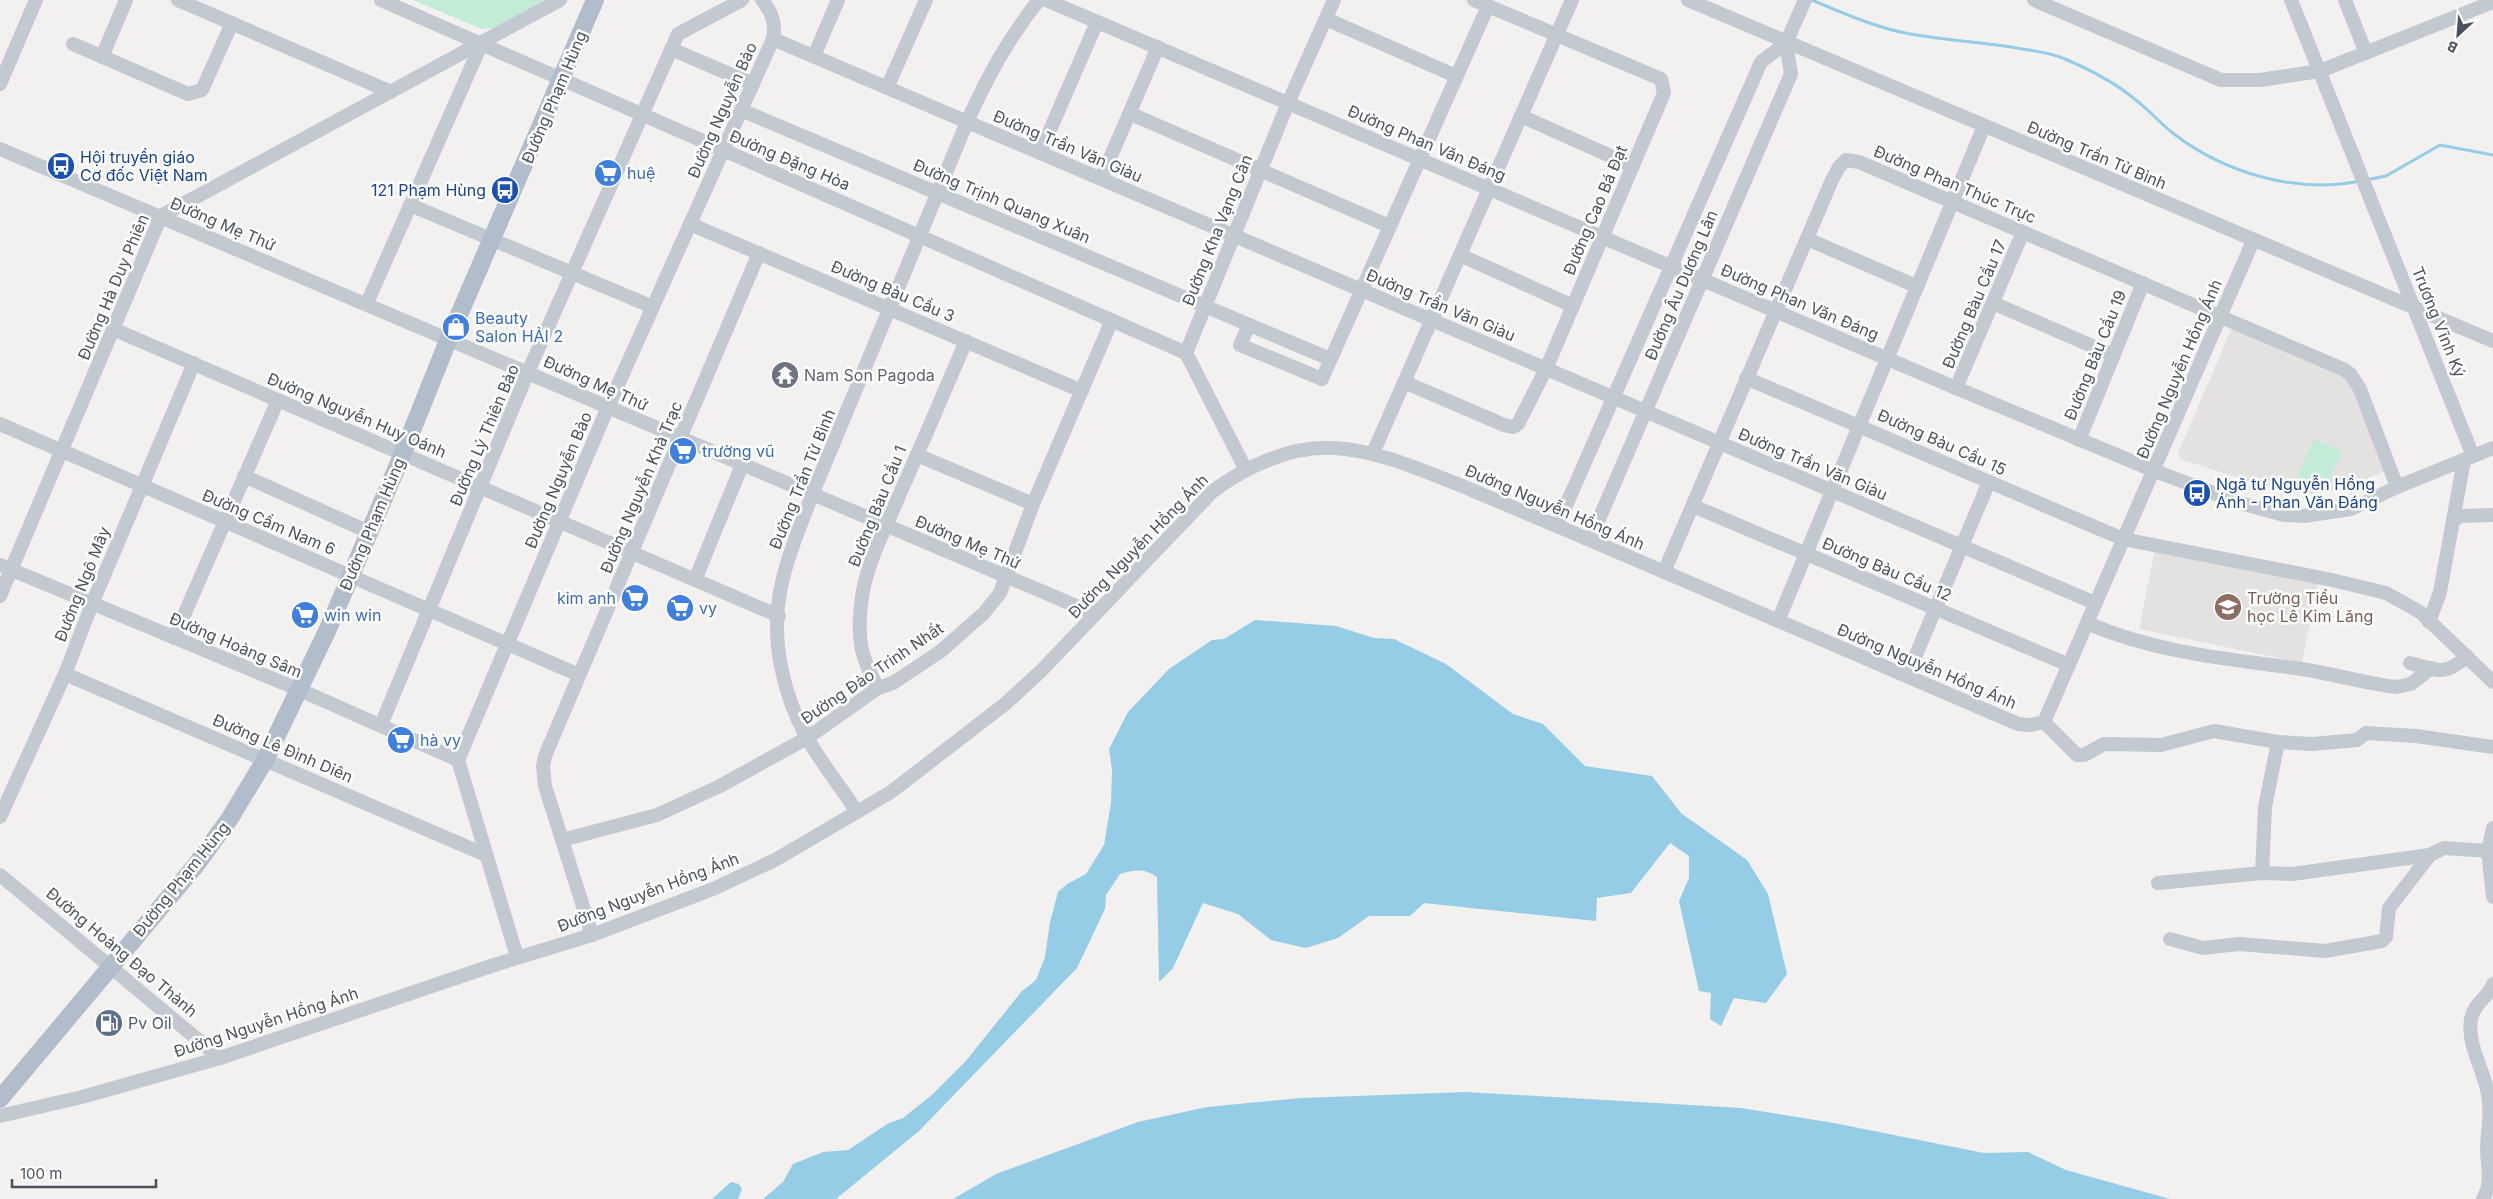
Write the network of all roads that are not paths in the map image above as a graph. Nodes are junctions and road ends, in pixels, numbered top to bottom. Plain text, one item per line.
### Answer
1 (36, 0) edge
2 (126, 0) edge
3 (178, 0) edge
4 (381, 0) edge
5 (560, 0) edge
6 (595, 0) edge
7 (742, 0) edge
8 (762, 0) edge
9 (838, 0) edge
10 (926, 0) edge
11 (1039, 0) edge
12 (1046, 0) edge
13 (1334, 0) edge
14 (1474, 0) edge
15 (1572, 0) edge
16 (1688, 0) edge
17 (1805, 0) edge
18 (2291, 0) edge
19 (2345, 0) edge
20 (2038, 1) edge
21 (2493, 2) edge
22 (1488, 6) junction
23 (1326, 19) junction
24 (1098, 22) junction
25 (232, 23) junction
26 (1556, 36) junction
27 (773, 39) junction
28 (1786, 43) junction
29 (73, 44) dead end
30 (481, 45) junction
31 (1158, 47) junction
32 (671, 49) junction
33 (2366, 53) junction
34 (814, 56) junction
35 (102, 57) junction
36 (4, 65) edge
37 (2320, 71) junction
38 (1456, 76) junction
39 (562, 81) junction
40 (0, 84) edge
41 (753, 84) junction
42 (887, 88) junction
43 (391, 92) junction
44 (1288, 103) junction
45 (741, 110) junction
46 (1131, 114) junction
47 (642, 116) junction
48 (1521, 116) junction
49 (967, 122) junction
50 (1984, 126) junction
51 (0, 149) edge
52 (723, 151) junction
53 (1040, 153) junction
54 (1418, 158) junction
55 (1633, 166) junction
56 (1260, 170) junction
57 (1101, 180) junction
58 (1489, 188) junction
59 (938, 193) junction
60 (1951, 202) junction
61 (410, 205) junction
62 (161, 216) junction
63 (690, 224) junction
64 (1389, 226) junction
65 (2023, 232) junction
66 (921, 236) junction
67 (1234, 236) junction
68 (1603, 237) junction
69 (1806, 239) junction
70 (492, 240) junction
71 (2253, 240) junction
72 (760, 253) junction
73 (1460, 254) junction
74 (1671, 266) junction
75 (572, 273) junction
76 (1702, 279) junction
77 (2143, 283) junction
78 (1916, 286) junction
79 (1361, 290) junction
80 (367, 303) junction
81 (1993, 303) junction
82 (1205, 306) junction
83 (1573, 306) junction
84 (653, 307) junction
85 (2416, 308) junction
86 (890, 309) junction
87 (1775, 311) junction
88 (2220, 316) junction
89 (1112, 320) junction
90 (1431, 320) junction
91 (1249, 325) junction
92 (113, 329) junction
93 (449, 338) junction
94 (966, 341) junction
95 (2493, 341) edge
96 (1186, 353) junction
97 (2114, 355) junction
98 (1886, 358) junction
99 (1330, 360) junction
100 (194, 363) junction
101 (1546, 369) junction
102 (528, 372) junction
103 (1746, 378) junction
104 (1404, 382) junction
105 (1956, 388) junction
106 (1082, 391) junction
107 (1613, 398) junction
108 (278, 400) junction
109 (608, 407) junction
110 (1646, 411) junction
111 (1859, 424) junction
112 (1, 427) edge
113 (680, 438) junction
114 (2079, 440) junction
115 (1718, 442) junction
116 (2493, 448) edge
117 (62, 451) junction
118 (1374, 453) junction
119 (403, 454) junction
120 (917, 455) junction
121 (2468, 458) junction
122 (742, 465) junction
123 (1246, 470) junction
124 (2155, 471) junction
125 (244, 476) junction
126 (1989, 482) junction
127 (142, 486) junction
128 (481, 487) junction
129 (2397, 487) junction
130 (1831, 491) junction
131 (812, 495) junction
132 (1033, 504) junction
133 (1693, 506) junction
134 (2493, 515) edge
135 (2453, 520) junction
136 (224, 521) junction
137 (560, 522) junction
138 (886, 526) junction
139 (1557, 526) junction
140 (369, 532) junction
141 (2123, 539) junction
142 (1590, 540) junction
143 (1962, 546) junction
144 (633, 553) junction
145 (1805, 554) junction
146 (6, 568) edge
147 (1664, 572) junction
148 (350, 576) junction
149 (1007, 577) junction
150 (695, 580) junction
151 (0, 596) edge
152 (2095, 603) junction
153 (92, 604) junction
154 (1936, 609) junction
155 (430, 610) junction
156 (1095, 614) junction
157 (779, 616) junction
158 (1778, 621) junction
159 (2429, 622) junction
160 (2087, 623) junction
161 (174, 638) junction
162 (508, 644) junction
163 (2472, 660) junction
164 (2410, 663) dead end
165 (2069, 664) junction
166 (2493, 665) edge
167 (2431, 668) junction
168 (65, 674) junction
169 (579, 675) junction
170 (1906, 676) junction
171 (2493, 682) edge
172 (878, 688) junction
173 (300, 690) junction
174 (2044, 722) junction
175 (381, 726) junction
176 (807, 738) junction
177 (2278, 742) junction
178 (2493, 747) edge
179 (265, 760) junction
180 (458, 760) junction
181 (858, 812) junction
182 (0, 817) edge
183 (2493, 828) edge
184 (562, 840) junction
185 (2488, 851) junction
186 (486, 855) junction
187 (2430, 855) junction
188 (2262, 873) junction
189 (0, 875) edge
190 (2158, 883) dead end
191 (2493, 897) edge
192 (592, 935) junction
193 (2170, 939) dead end
194 (517, 958) junction
195 (111, 965) junction
196 (2493, 984) edge
197 (220, 1058) junction
198 (0, 1099) edge
199 (0, 1116) edge
200 (2483, 1199) edge

1 - 36 street
2 - 35 street
3 - 25 street
4 - 30 street, Đường Đặng Hòa
5 - 30 street, Đường Hà Duy Phiên
6 - 39 main road, Đường Phạm Hùng
7 - 32 street, Đường Lý Thiên Bảo
8 - 27 street, Đường Nguyễn Bảo
9 - 34 street
10 - 42 street
11 - 49 street, Đường Trần Tử Bình
12 - 24 street, Đường Phan Văn Đáng
13 - 23 street, Đường Kha Vạng Cân
14 - 22 street, Đường Cao Bá Đạt
15 - 26 street
16 - 28 street, Đường Trần Tử Bình
17 - 28 street, Đường Âu Dương Lân
18 - 37 street, Trương Vĩnh Ký
19 - 33 street
20 - 37 street
21 - 33 street
22 - 26 street, Đường Cao Bá Đạt
22 - 38 street
23 - 38 street
23 - 44 street, Đường Kha Vạng Cân
24 - 31 street, Đường Phan Văn Đáng
24 - 53 street
25 - 35 street
25 - 43 street
26 - 48 street
26 - 55 street, Đường Cao Bá Đạt
27 - 34 street, Đường Trần Văn Giàu
27 - 41 street, Đường Nguyễn Bảo
28 - 50 street, Đường Trần Tử Bình
28 - 74 street, Đường Âu Dương Lân
28 - 76 street, Đường Âu Dương Lân
29 - 35 street
30 - 39 street, Đường Đặng Hòa
30 - 43 street, Đường Hà Duy Phiên
30 - 61 street
31 - 44 street, Đường Phan Văn Đáng
31 - 46 street
32 - 41 street
32 - 47 street, Đường Lý Thiên Bảo
33 - 37 street
34 - 42 street, Đường Trần Văn Giàu
36 - 40 street
37 - 85 street, Trương Vĩnh Ký
38 - 54 street
39 - 47 street, Đường Đặng Hòa
39 - 70 main road, Đường Phạm Hùng
41 - 45 street, Đường Nguyễn Bảo
42 - 49 street, Đường Trần Văn Giàu
43 - 62 street, Đường Hà Duy Phiên
44 - 54 street, Đường Phan Văn Đáng
44 - 56 street, Đường Kha Vạng Cân
45 - 52 street, Đường Nguyễn Bảo
45 - 59 street, Đường Trịnh Quang Xuân
46 - 56 street
46 - 57 street
47 - 52 street, Đường Đặng Hòa
47 - 75 street, Đường Lý Thiên Bảo
48 - 55 street
48 - 58 street
49 - 53 street, Đường Trần Văn Giàu
49 - 59 street, Đường Trần Tử Bình
50 - 60 street
50 - 71 street, Đường Trần Tử Bình
51 - 62 street, Đường Mẹ Thứ
52 - 63 street, Đường Nguyễn Bảo
52 - 66 street, Đường Đặng Hòa
53 - 57 street, Đường Trần Văn Giàu
54 - 58 street, Đường Phan Văn Đáng
54 - 64 street
55 - 68 street, Đường Cao Bá Đạt
56 - 64 street
56 - 67 street, Đường Kha Vạng Cân
57 - 67 street, Đường Trần Văn Giàu
58 - 68 street, Đường Phan Văn Đáng
58 - 73 street
59 - 66 street, Đường Trần Tử Bình
59 - 82 street, Đường Trịnh Quang Xuân
60 - 65 street, Đường Phan Thúc Trực
60 - 69 street, Đường Phan Thúc Trực
60 - 78 street
61 - 70 street
61 - 80 street
62 - 80 street, Đường Mẹ Thứ
62 - 92 street, Đường Hà Duy Phiên
63 - 72 street, Đường Bàu Cầu 3
63 - 84 street, Đường Nguyễn Bảo
64 - 79 street
65 - 77 street, Đường Phan Thúc Trực
65 - 81 street, Đường Bàu Cầu 17
66 - 86 street, Đường Trần Tử Bình
66 - 89 street, Đường Đặng Hòa
67 - 79 street, Đường Trần Văn Giàu
67 - 82 street, Đường Kha Vạng Cân
68 - 74 street, Đường Phan Văn Đáng
68 - 83 street, Đường Cao Bá Đạt
69 - 78 street
69 - 87 street, Đường Phan Thúc Trực
70 - 75 street
70 - 93 main road, Đường Phạm Hùng
71 - 85 street, Đường Trần Tử Bình
71 - 88 street, Đường Nguyễn Hồng Ánh
72 - 86 street, Đường Bàu Cầu 3
72 - 113 street, Đường Nguyễn Khả Trạc
73 - 83 street
73 - 90 street
74 - 76 street, Đường Phan Văn Đáng
74 - 107 street, Đường Âu Dương Lân
75 - 84 street
75 - 102 street, Đường Lý Thiên Bảo
76 - 87 street, Đường Phan Văn Đáng
76 - 110 street, Đường Âu Dương Lân
77 - 88 street, Đường Phan Thúc Trực
77 - 97 street, Đường Bàu Cầu 19
78 - 98 street
79 - 90 street, Đường Trần Văn Giàu
79 - 99 street
80 - 93 street, Đường Mẹ Thứ
81 - 97 street
81 - 105 street, Đường Bàu Cầu 17
82 - 91 street, Đường Trịnh Quang Xuân
82 - 96 street, Đường Kha Vạng Cân
83 - 101 street, Đường Cao Bá Đạt
84 - 109 street, Đường Nguyễn Bảo
85 - 95 street, Đường Trần Tử Bình
85 - 121 street, Trương Vĩnh Ký
86 - 94 street, Đường Bàu Cầu 3
86 - 131 street, Đường Trần Tử Bình
87 - 98 street, Đường Phan Văn Đáng
87 - 103 street, Đường Phan Thúc Trực
88 - 124 street, Đường Nguyễn Hồng Ánh
88 - 129 street, Đường Phan Thúc Trực
89 - 96 street, Đường Đặng Hòa
89 - 106 street, Đường Đào Trinh Nhất
90 - 101 street, Đường Trần Văn Giàu
90 - 104 street
91 - 99 street, Đường Trịnh Quang Xuân
91 - 99 street
92 - 100 street, Đường Nguyễn Huy Oánh
92 - 117 street, Đường Hà Duy Phiên
93 - 102 street, Đường Mẹ Thứ
93 - 119 main road, Đường Phạm Hùng
94 - 106 street, Đường Bàu Cầu 3
94 - 120 street, Đường Bàu Cầu 1
96 - 123 street
97 - 114 street, Đường Bàu Cầu 19
98 - 105 street, Đường Phan Văn Đáng
98 - 111 street
100 - 108 street, Đường Nguyễn Huy Oánh
100 - 127 street, Đường Ngô Mây
101 - 104 street, Đường Cao Bá Đạt
101 - 107 street, Đường Trần Văn Giàu
102 - 109 street, Đường Mẹ Thứ
102 - 128 street, Đường Lý Thiên Bảo
103 - 111 street, Đường Bàu Cầu 15
103 - 115 street, Đường Phan Thúc Trực
104 - 118 street
105 - 114 street, Đường Phan Văn Đáng
106 - 132 street, Đường Đào Trinh Nhất
107 - 110 street, Đường Trần Văn Giàu
107 - 139 street, Đường Âu Dương Lân
108 - 119 street, Đường Nguyễn Huy Oánh
108 - 125 street
109 - 113 street, Đường Mẹ Thứ
109 - 137 street, Đường Nguyễn Bảo
110 - 115 street, Đường Trần Văn Giàu
110 - 142 street, Đường Âu Dương Lân
111 - 126 street, Đường Bàu Cầu 15
111 - 130 street
112 - 117 street, Đường Cẩm Nam 6
113 - 122 street, Đường Mẹ Thứ
113 - 144 street, Đường Nguyễn Khả Trạc
114 - 124 street, Đường Phan Văn Đáng
115 - 130 street, Đường Trần Văn Giàu
115 - 133 street, Đường Phan Thúc Trực
116 - 121 street, Đường Phan Văn Đáng
117 - 127 street, Đường Cẩm Nam 6
117 - 146 street, Đường Hà Duy Phiên
118 - 123 street, Đường Nguyễn Hồng Ánh
118 - 139 street, Đường Nguyễn Hồng Ánh
119 - 128 street, Đường Nguyễn Huy Oánh
119 - 140 main road, Đường Phạm Hùng
120 - 132 street
120 - 138 street, Đường Bàu Cầu 1
121 - 129 street, Đường Phan Văn Đáng
121 - 135 street
122 - 131 street, Đường Mẹ Thứ
122 - 150 street
123 - 156 street, Đường Nguyễn Hồng Ánh
124 - 129 street, Đường Phan Văn Đáng
124 - 141 street, Đường Nguyễn Hồng Ánh
125 - 136 street
125 - 140 street
126 - 141 street, Đường Bàu Cầu 15
126 - 143 street
127 - 136 street, Đường Cẩm Nam 6
127 - 153 street, Đường Ngô Mây
128 - 137 street, Đường Nguyễn Huy Oánh
128 - 155 street, Đường Lý Thiên Bảo
130 - 143 street, Đường Trần Văn Giàu
130 - 145 street
131 - 138 street, Đường Mẹ Thứ
131 - 157 street, Đường Trần Tử Bình
132 - 149 street, Đường Đào Trinh Nhất
133 - 145 street, Đường Bàu Cầu 12
133 - 147 street, Đường Phan Thúc Trực
134 - 135 street
135 - 159 street
136 - 148 street, Đường Cẩm Nam 6
136 - 161 street
137 - 144 street, Đường Nguyễn Huy Oánh
137 - 162 street, Đường Nguyễn Bảo
138 - 149 street, Đường Mẹ Thứ
138 - 172 street, Đường Bàu Cầu 1
139 - 142 street, Đường Nguyễn Hồng Ánh
140 - 148 main road, Đường Phạm Hùng
141 - 152 street, Đường Nguyễn Hồng Ánh
141 - 159 street, Đường Bàu Cầu 15
142 - 147 street, Đường Nguyễn Hồng Ánh
143 - 152 street, Đường Trần Văn Giàu
143 - 154 street
144 - 150 street, Đường Nguyễn Huy Oánh
144 - 169 street, Đường Nguyễn Khả Trạc
145 - 154 street, Đường Bàu Cầu 12
145 - 158 street
146 - 151 street, Đường Hà Duy Phiên
146 - 153 street, Đường Hoàng Sâm
147 - 158 street, Đường Nguyễn Hồng Ánh
148 - 155 street, Đường Cẩm Nam 6
148 - 173 main road, Đường Phạm Hùng
149 - 156 street, Đường Mẹ Thứ
149 - 172 street, Đường Đào Trinh Nhất
150 - 157 street, Đường Nguyễn Huy Oánh
152 - 160 street, Đường Nguyễn Hồng Ánh
153 - 161 street, Đường Hoàng Sâm
153 - 168 street, Đường Ngô Mây
154 - 165 street, Đường Bàu Cầu 12
154 - 170 street
155 - 162 street, Đường Cẩm Nam 6
155 - 175 street, Đường Lý Thiên Bảo
156 - 181 street, Đường Nguyễn Hồng Ánh
157 - 176 street, Đường Trần Tử Bình
158 - 170 street, Đường Nguyễn Hồng Ánh
159 - 163 street, Đường Bàu Cầu 15
160 - 165 street, Đường Nguyễn Hồng Ánh
160 - 167 street
161 - 173 street, Đường Hoàng Sâm
162 - 169 street, Đường Cẩm Nam 6
162 - 180 street, Đường Nguyễn Bảo
163 - 166 street
163 - 167 street
163 - 171 street, Đường Bàu Cầu 15
164 - 167 street
165 - 174 street, Đường Nguyễn Hồng Ánh
168 - 179 street, Đường Lê Đình Diên
168 - 182 street, Đường Ngô Mây
169 - 184 street, Đường Nguyễn Khả Trạc
170 - 174 street, Đường Nguyễn Hồng Ánh
172 - 176 street, Đường Đào Trinh Nhất
173 - 175 street, Đường Hoàng Sâm
173 - 179 main road, Đường Phạm Hùng
174 - 177 street
175 - 180 street, Đường Hoàng Sâm
176 - 181 street, Đường Trần Tử Bình
176 - 184 street, Đường Đào Trinh Nhất
177 - 178 street
177 - 188 street
179 - 186 street, Đường Lê Đình Diên
179 - 195 main road, Đường Phạm Hùng
180 - 186 street
181 - 192 street, Đường Nguyễn Hồng Ánh
183 - 185 street
184 - 192 street, Đường Nguyễn Khả Trạc
185 - 187 street
185 - 191 street
186 - 194 street
187 - 188 street
187 - 193 street
188 - 190 street
189 - 195 street, Đường Hoàng Đạo Thành
192 - 194 street, Đường Nguyễn Hồng Ánh
194 - 197 street, Đường Nguyễn Hồng Ánh
195 - 197 street, Đường Hoàng Đạo Thành
195 - 198 main road, Đường Phạm Hùng
196 - 200 street
197 - 199 street, Đường Nguyễn Hồng Ánh

